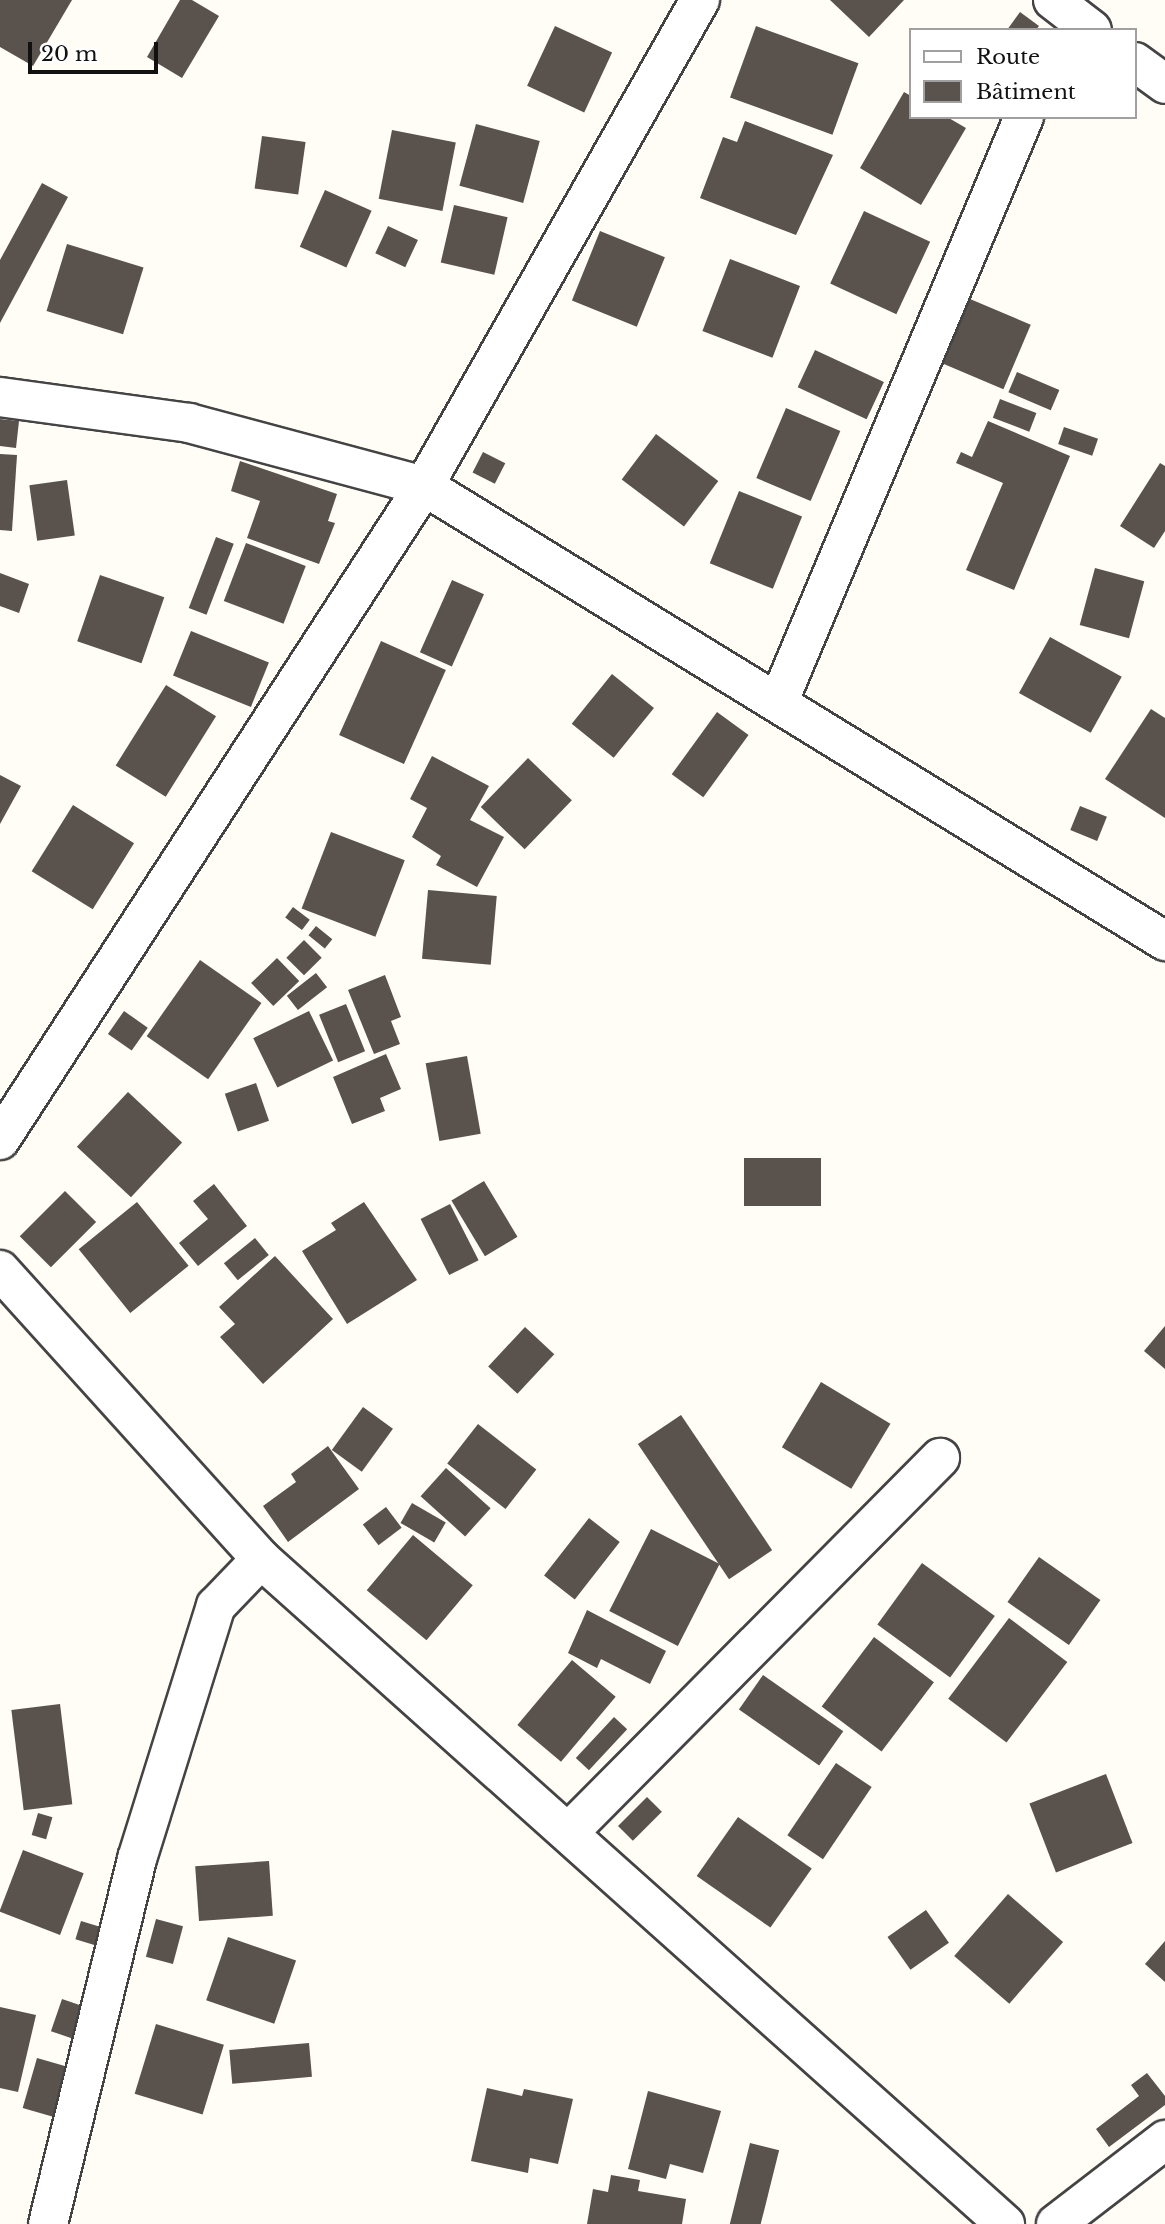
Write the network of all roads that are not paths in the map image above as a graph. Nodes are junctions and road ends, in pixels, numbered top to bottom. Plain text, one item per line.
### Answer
1 (700, 0) edge
2 (1137, 63) edge
3 (1165, 84) edge
4 (1023, 119) edge
5 (0, 397) edge
6 (424, 486) junction
7 (778, 703) junction
8 (1165, 941) edge
9 (0, 1140) edge
10 (0, 1270) edge
11 (940, 1458) dead end
12 (261, 1559) junction
13 (569, 1832) junction
14 (1165, 2140) edge
15 (48, 2224) edge
16 (1005, 2224) edge
17 (1056, 2224) edge

1 - 6 street
2 - 3 street
4 - 7 street
5 - 6 street
6 - 7 street
6 - 9 street
7 - 8 street
10 - 12 street
11 - 13 street
12 - 13 street
12 - 15 street
13 - 16 street
14 - 17 street

